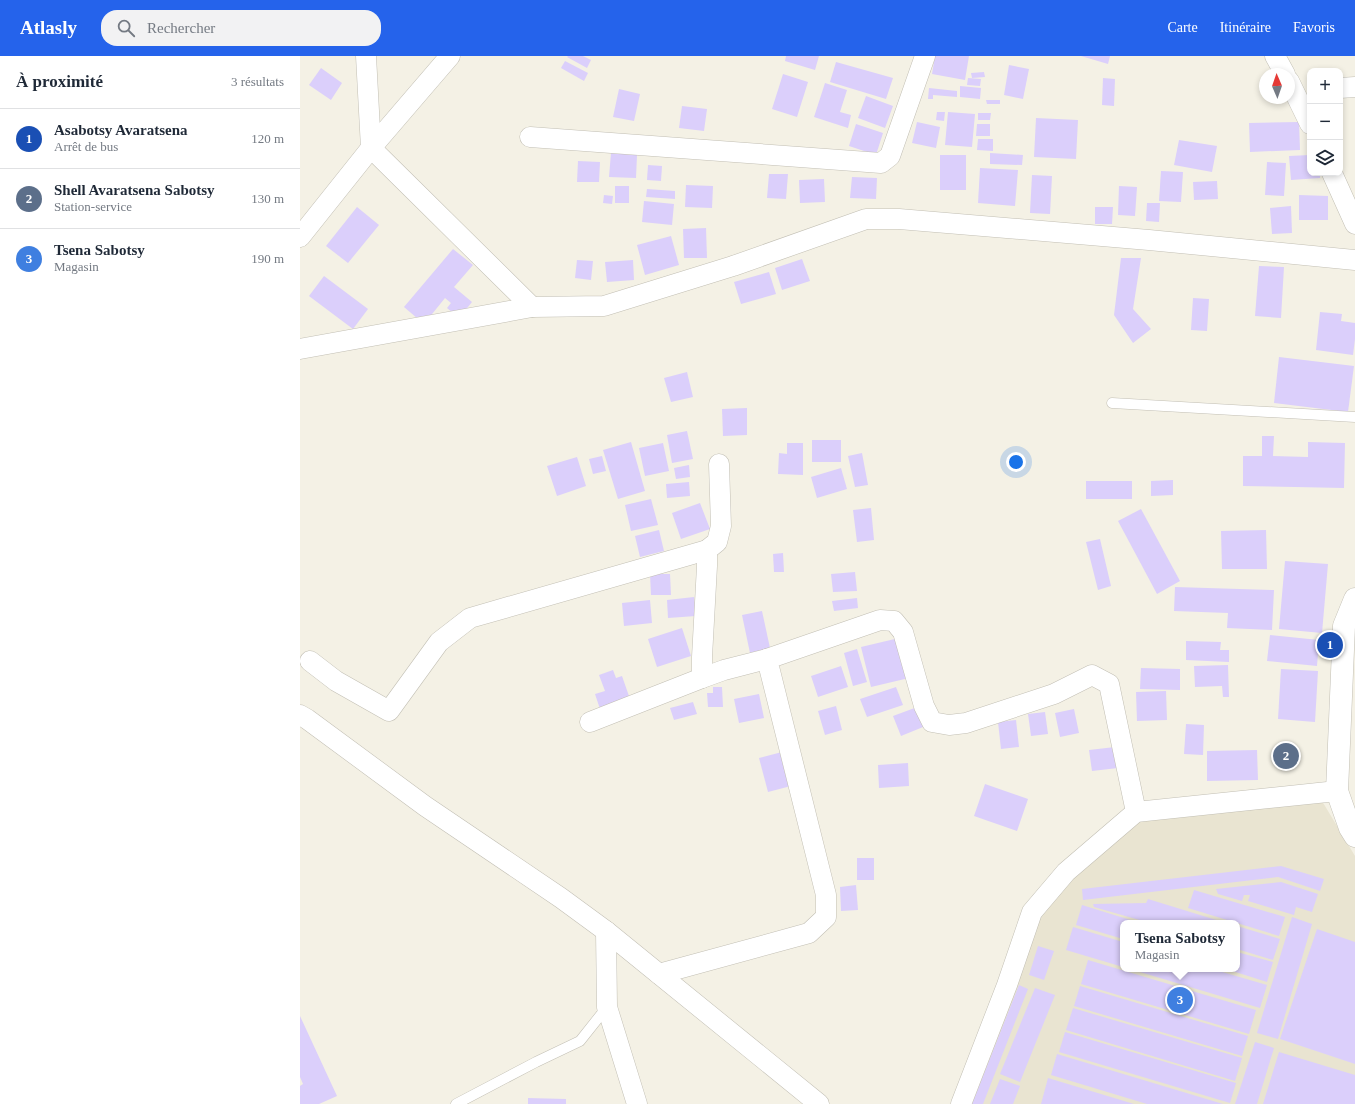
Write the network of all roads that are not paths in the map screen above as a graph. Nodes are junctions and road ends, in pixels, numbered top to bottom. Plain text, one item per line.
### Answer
1 (366, 56) edge
2 (450, 56) edge
3 (925, 56) edge
4 (1275, 56) edge
5 (1282, 68) edge
6 (1355, 87) edge
7 (1298, 88) edge
8 (1343, 88) edge
9 (1307, 115) edge
10 (530, 137) dead end
11 (371, 148) junction
12 (1333, 176) edge
13 (1355, 224) edge
14 (300, 236) edge
15 (1355, 260) edge
16 (532, 307) junction
17 (300, 348) edge
18 (1112, 403) dead end
19 (1355, 417) edge
20 (719, 464) dead end
21 (707, 550) junction
22 (1355, 599) edge
23 (767, 659) junction
24 (310, 662) dead end
25 (702, 678) junction
26 (302, 720) edge
27 (590, 722) dead end
28 (1337, 791) junction
29 (1136, 812) junction
30 (1353, 828) edge
31 (606, 932) junction
32 (659, 974) junction
33 (608, 1007) junction
34 (456, 1104) edge
35 (637, 1104) edge
36 (819, 1104) edge
37 (961, 1104) edge

1 - 11 street
2 - 11 street
3 - 10 street
4 - 5 street
6 - 8 street
7 - 9 street
11 - 14 street
11 - 16 street
12 - 13 street
15 - 16 street
16 - 17 street
18 - 19 lane
20 - 21 street
21 - 24 street
21 - 25 street
22 - 28 street
23 - 25 street
23 - 29 street
23 - 32 street
25 - 27 street
26 - 31 street
28 - 29 street
28 - 30 street
29 - 37 street
31 - 32 street
31 - 33 street
32 - 36 street
33 - 34 lane
33 - 35 street

